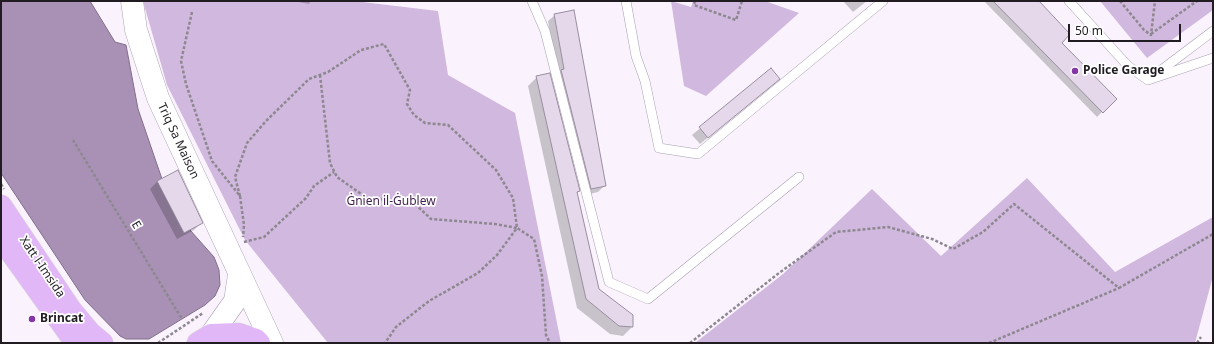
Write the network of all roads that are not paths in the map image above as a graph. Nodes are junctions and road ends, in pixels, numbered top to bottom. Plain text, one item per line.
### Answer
1 (132, 1) edge
2 (532, 1) edge
3 (626, 1) edge
4 (883, 1) edge
5 (1069, 1) edge
6 (1213, 31) edge
7 (1213, 58) edge
8 (1148, 80) junction
9 (799, 177) dead end
10 (1, 206) edge
11 (1, 238) edge
12 (239, 275) junction
13 (205, 339) edge
14 (76, 343) edge
15 (102, 343) edge
16 (259, 343) edge
17 (272, 343) edge

1 - 12 street, Triq Sa Maison
2 - 9 lane
3 - 4 lane
5 - 8 lane
6 - 8 lane
7 - 8 lane
10 - 15 highway, Xatt l-Imsida
11 - 14 highway, Xatt l-Imsida
12 - 13 street
12 - 17 street, Triq Sa Maison
13 - 16 highway

